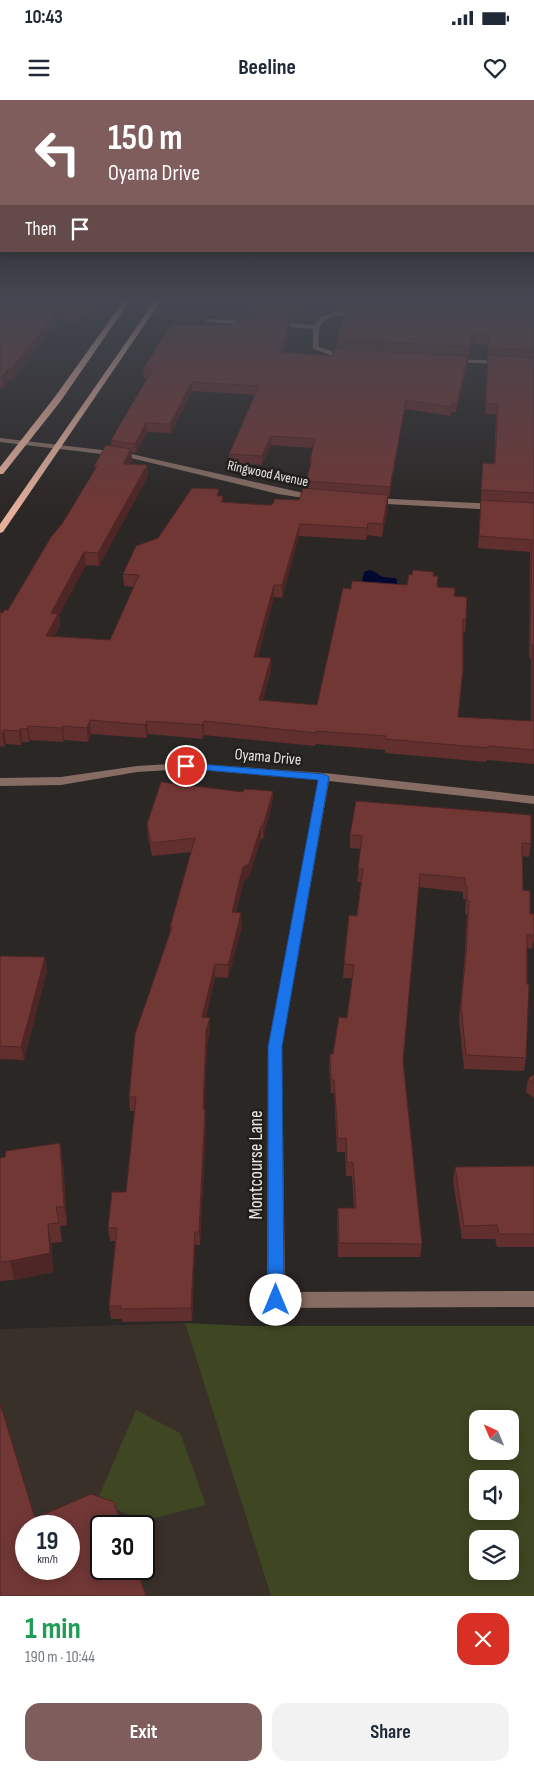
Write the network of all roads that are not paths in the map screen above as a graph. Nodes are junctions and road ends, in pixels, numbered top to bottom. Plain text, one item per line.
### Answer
1 (77, 372) edge
2 (108, 372) edge
3 (0, 440) edge
4 (23, 443) junction
5 (58, 446) junction
6 (0, 472) edge
7 (322, 498) edge
8 (361, 500) edge
9 (507, 508) edge
10 (0, 530) edge
11 (324, 777) junction
12 (0, 782) edge
13 (534, 800) edge
14 (534, 1299) edge

1 - 4 main road
2 - 5 main road
3 - 4 street, Ringwood Avenue
4 - 5 street, Ringwood Avenue
4 - 6 main road
5 - 7 street, Ringwood Avenue
5 - 10 main road
8 - 9 street
11 - 12 street, Oyama Drive
11 - 13 street, Oyama Drive
11 - 14 street, Montcourse Lane

